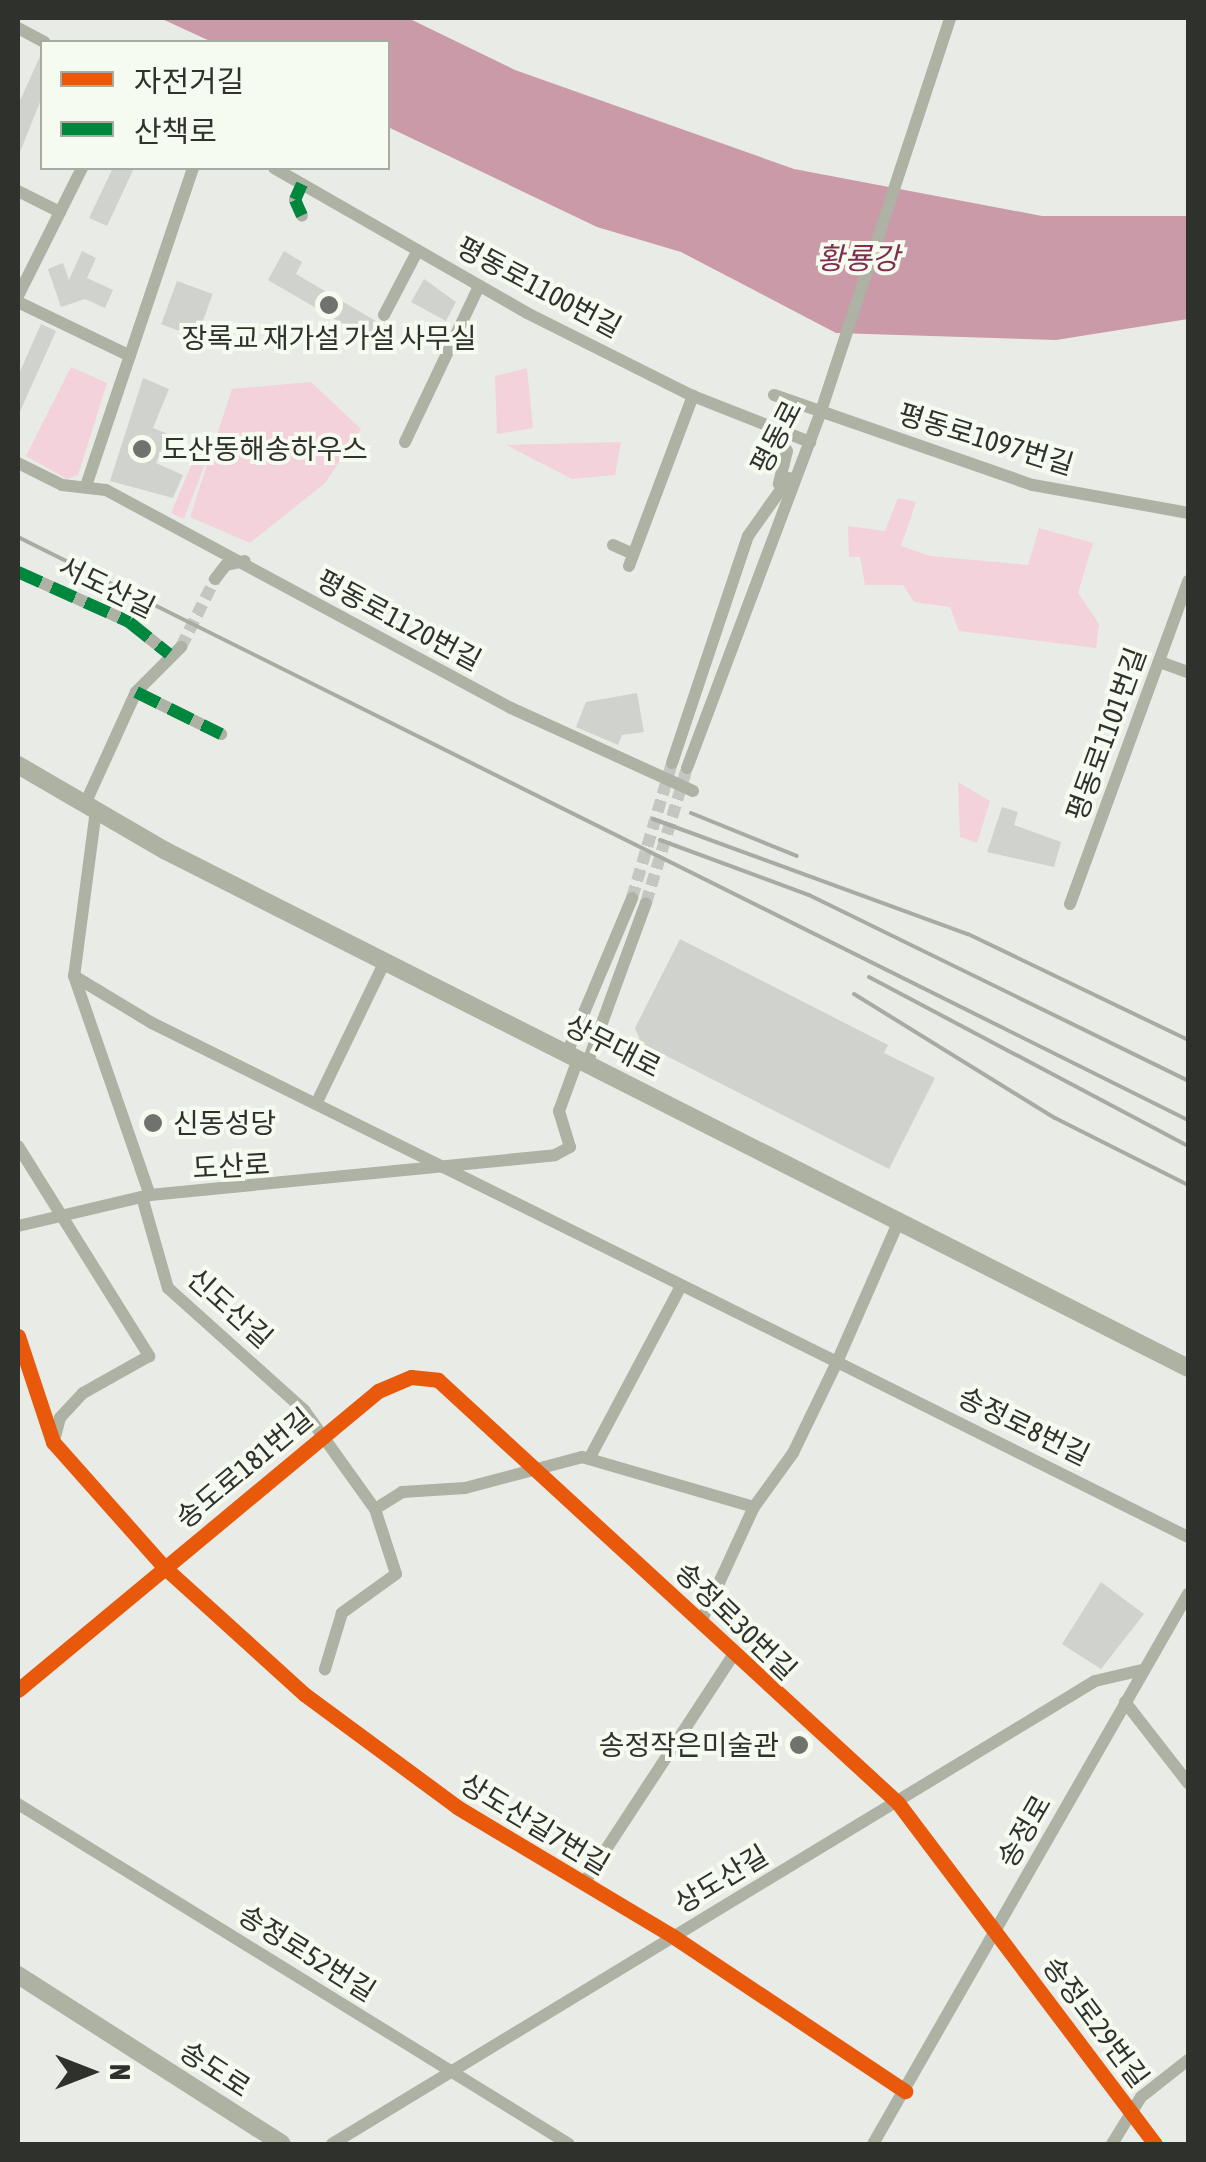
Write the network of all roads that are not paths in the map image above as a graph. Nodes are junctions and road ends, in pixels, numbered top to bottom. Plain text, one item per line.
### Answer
1 (950, 18) edge
2 (81, 170) edge
3 (192, 170) edge
4 (278, 170) edge
5 (302, 184) junction
6 (18, 191) edge
7 (60, 212) junction
8 (302, 216) dead end
9 (418, 250) junction
10 (479, 286) junction
11 (18, 299) edge
12 (384, 315) dead end
13 (130, 356) junction
14 (774, 395) dead end
15 (693, 396) junction
16 (821, 408) junction
17 (762, 424) junction
18 (808, 441) junction
19 (406, 442) dead end
20 (18, 463) edge
21 (87, 484) junction
22 (776, 493) junction
23 (1188, 514) edge
24 (613, 545) dead end
25 (248, 561) junction
26 (18, 572) edge
27 (215, 579) tunnel mouth
28 (1188, 581) edge
29 (175, 650) joint
30 (1160, 662) junction
31 (1188, 672) edge
32 (136, 692) junction
33 (221, 734) dead end
34 (672, 763) tunnel mouth
35 (18, 765) edge
36 (687, 768) tunnel mouth
37 (693, 791) dead end
38 (90, 807) junction
39 (1070, 904) dead end
40 (386, 961) junction
41 (74, 976) junction
42 (577, 1058) junction
43 (316, 1104) junction
44 (18, 1146) edge
45 (450, 1172) junction
46 (146, 1196) junction
47 (65, 1212) junction
48 (898, 1221) junction
49 (18, 1226) edge
50 (680, 1288) junction
51 (18, 1336) edge
52 (837, 1362) junction
53 (1188, 1368) edge
54 (418, 1377) joint
55 (322, 1434) junction
56 (53, 1442) junction
57 (589, 1459) junction
58 (537, 1471) junction
59 (754, 1507) junction
60 (375, 1508) junction
61 (1188, 1536) edge
62 (164, 1567) junction
63 (1188, 1594) edge
64 (701, 1622) junction
65 (734, 1654) junction
66 (324, 1669) dead end
67 (1142, 1670) junction
68 (18, 1690) edge
69 (1125, 1702) junction
70 (1188, 1782) edge
71 (898, 1803) junction
72 (18, 1804) edge
73 (584, 1883) junction
74 (996, 1930) junction
75 (674, 1936) junction
76 (18, 1975) edge
77 (1188, 2060) edge
78 (449, 2070) junction
79 (904, 2091) junction
80 (1132, 2112) junction
81 (282, 2144) edge
82 (332, 2144) edge
83 (570, 2144) edge
84 (873, 2144) edge
85 (1112, 2144) edge
86 (1155, 2144) edge

1 - 16 street, 평동로
2 - 7 street
3 - 13 street
4 - 5 street, 평동로1100번길
5 - 8 street
5 - 9 street, 평동로1100번길
6 - 7 street
7 - 11 street
9 - 10 street, 평동로1100번길
9 - 12 street
10 - 15 street, 평동로1100번길
10 - 19 street
11 - 13 street
13 - 21 street
14 - 16 street, 평동로1097번길
15 - 17 street, 평동로1100번길
15 - 24 street
16 - 18 street, 평동로
16 - 23 street, 평동로1097번길
17 - 18 street, 평동로1100번길
17 - 22 street
18 - 22 street, 평동로
18 - 36 street, 평동로
20 - 21 street, 평동로1120번길
21 - 25 street, 평동로1120번길
22 - 34 street, 평동로
25 - 27 street
25 - 37 street, 평동로1120번길
26 - 29 street, 서도산길
28 - 30 street, 평동로1101번길
29 - 32 street, 신도산길
30 - 31 street
30 - 39 street, 평동로1101번길
32 - 33 street
32 - 38 street, 신도산길
35 - 38 main road, 상무대로
38 - 40 main road, 상무대로
38 - 41 street, 신도산길
40 - 42 main road, 상무대로
40 - 43 street
41 - 43 street
41 - 46 street, 신도산길
42 - 42 street
42 - 45 street, 도산로
42 - 48 main road, 상무대로
43 - 45 street
44 - 47 street
45 - 46 street, 도산로
45 - 50 street, 송정로8번길
46 - 47 street, 도산로
46 - 55 street, 신도산길
47 - 49 street, 도산로
47 - 56 street
48 - 52 street
48 - 53 main road, 상무대로
50 - 52 street, 송정로8번길
50 - 57 street
51 - 56 street
52 - 59 street
52 - 61 street, 송정로8번길
54 - 55 street, 송도로181번길
54 - 58 street, 송정로30번길
55 - 60 street, 송도로181번길
55 - 62 street, 송도로181번길
56 - 62 street, 상도산길7번길
57 - 58 street
57 - 59 street
58 - 60 street
58 - 64 street, 송정로30번길
59 - 64 street, 송정로30번길
60 - 66 street, 송도로181번길
62 - 68 street, 송도로181번길
62 - 73 street, 상도산길7번길
63 - 67 street, 송정로
64 - 65 street, 송정로30번길
65 - 71 street, 송정로30번길
65 - 73 street
67 - 69 street, 송정로
67 - 71 street, 상도산길
69 - 70 street
69 - 74 street, 송정로
71 - 74 street, 송정로30번길
71 - 75 street, 상도산길
72 - 78 street, 송정로52번길
73 - 75 street, 상도산길7번길
74 - 79 street, 송정로
74 - 80 street, 송정로29번길
75 - 78 street, 상도산길
75 - 79 street, 상도산길7번길
76 - 81 main road, 송도로
77 - 80 street
78 - 82 street, 상도산길
78 - 83 street, 송정로52번길
79 - 84 street, 송정로
80 - 85 street
80 - 86 street, 송정로29번길

